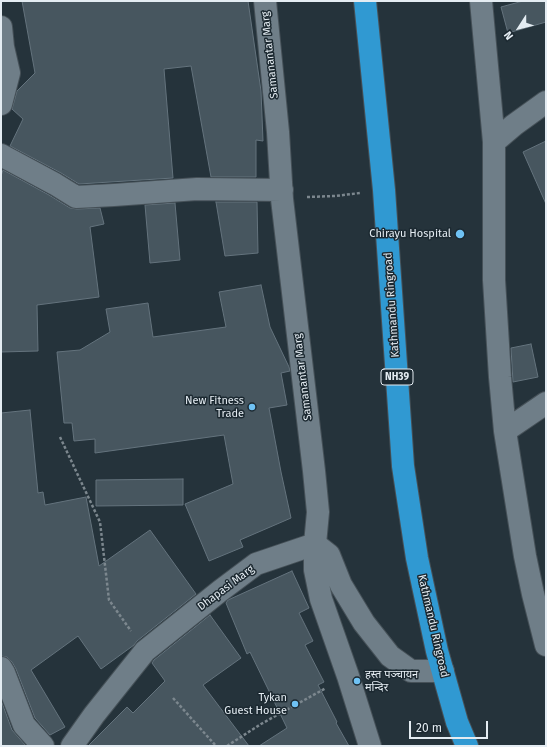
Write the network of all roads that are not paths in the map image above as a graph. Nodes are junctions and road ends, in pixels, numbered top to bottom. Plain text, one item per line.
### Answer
1 (265, 1) edge
2 (365, 1) edge
3 (481, 1) edge
4 (1, 27) edge
5 (546, 102) edge
6 (1, 104) edge
7 (494, 142) junction
8 (1, 155) edge
9 (282, 190) junction
10 (546, 403) edge
11 (505, 431) junction
12 (315, 544) junction
13 (539, 592) edge
14 (546, 645) edge
15 (1, 668) edge
16 (443, 671) junction
17 (43, 746) edge
18 (72, 746) edge
19 (370, 746) edge
20 (467, 746) edge

1 - 9 street, Samanantar Marg
2 - 16 highway, Kathmandu Ringroad / NH39
3 - 7 street
4 - 6 street
5 - 7 street
7 - 11 street
8 - 9 street
9 - 12 street, Samanantar Marg
10 - 11 street
11 - 13 street
12 - 16 street
12 - 18 street, Dhapasi Marg
12 - 19 street, Samanantar Marg
13 - 14 street
15 - 17 street
16 - 20 highway, Kathmandu Ringroad / NH39

